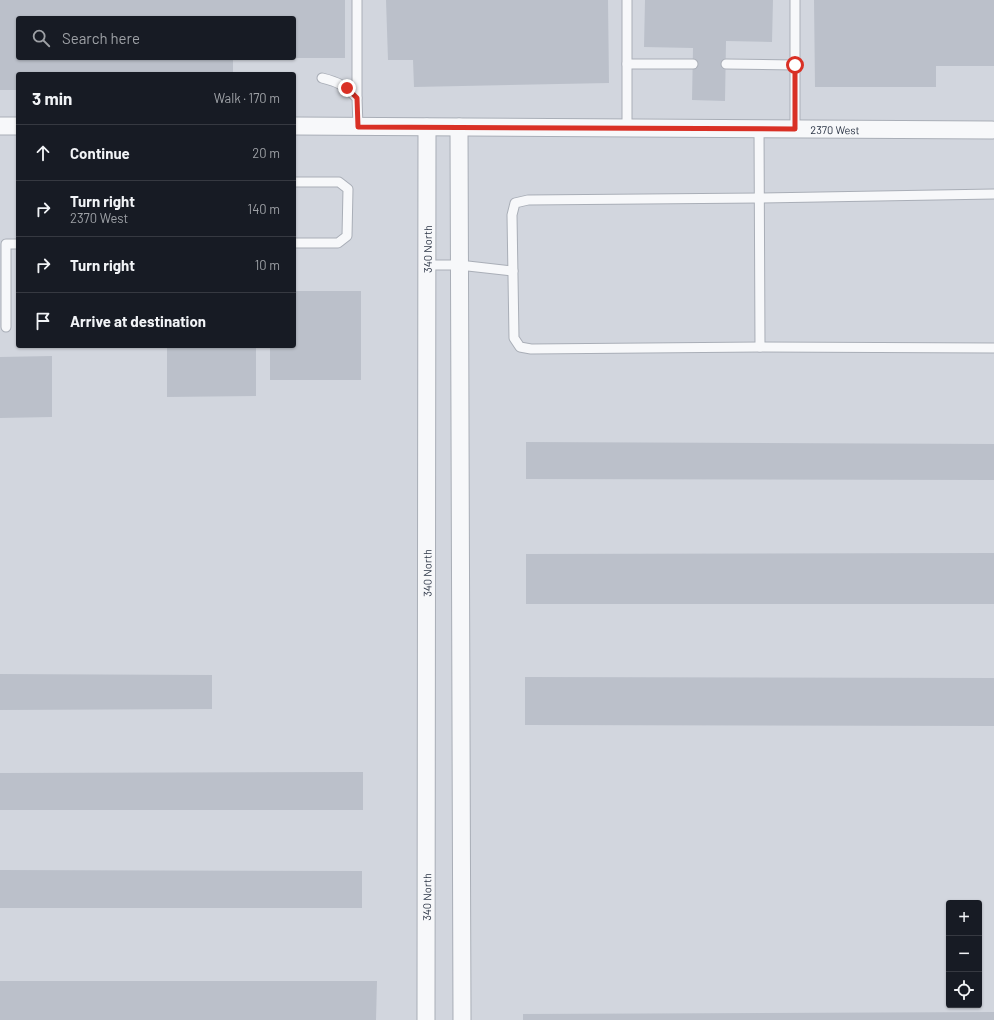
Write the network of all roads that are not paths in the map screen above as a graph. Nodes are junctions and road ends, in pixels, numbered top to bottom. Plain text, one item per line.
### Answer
1 (357, 0) edge
2 (627, 0) edge
3 (795, 0) edge
4 (627, 64) junction
5 (693, 64) dead end
6 (726, 64) dead end
7 (795, 65) junction
8 (322, 78) dead end
9 (357, 98) junction
10 (0, 126) edge
11 (16, 126) edge
12 (296, 126) edge
13 (358, 127) junction
14 (427, 127) junction
15 (459, 127) junction
16 (627, 128) junction
17 (759, 129) junction
18 (795, 129) junction
19 (992, 130) dead end
20 (296, 182) edge
21 (994, 194) edge
22 (759, 198) junction
23 (296, 243) edge
24 (16, 244) edge
25 (427, 265) junction
26 (459, 265) junction
27 (513, 271) junction
28 (6, 327) dead end
29 (760, 347) junction
30 (994, 348) edge
31 (426, 1020) edge
32 (462, 1020) edge

1 - 9 lane
2 - 4 lane
3 - 7 lane
4 - 5 lane
4 - 16 lane
6 - 7 lane
7 - 18 lane
8 - 9 lane
9 - 13 lane
10 - 11 street
12 - 13 street, 2370 West
13 - 14 street, 2370 West
14 - 15 street, 2370 West
14 - 25 street, 340 North
15 - 16 street, 2370 West
15 - 26 street
16 - 17 street, 2370 West
17 - 18 street, 2370 West
17 - 22 lane
18 - 19 street, 2370 West
20 - 23 lane
21 - 22 lane
22 - 27 lane
22 - 29 lane
24 - 28 lane
25 - 26 lane
25 - 31 street, 340 North
26 - 27 lane
26 - 32 street
27 - 29 lane
29 - 30 lane

